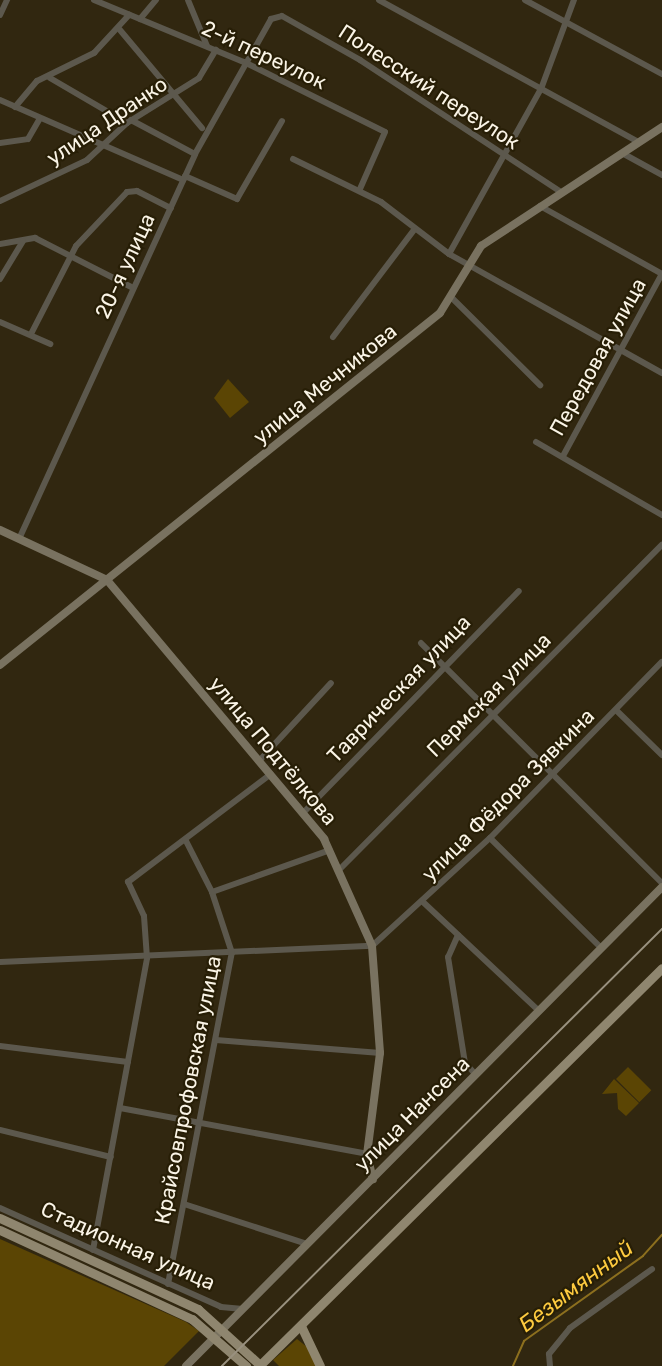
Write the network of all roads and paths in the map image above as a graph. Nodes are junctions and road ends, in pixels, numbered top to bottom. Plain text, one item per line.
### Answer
1 (7, 0) edge
2 (94, 0) edge
3 (156, 0) edge
4 (188, 0) edge
5 (379, 0) edge
6 (525, 0) edge
7 (574, 0) edge
8 (0, 15) edge
9 (129, 15) junction
10 (277, 16) joint
11 (140, 19) junction
12 (566, 20) junction
13 (120, 30) junction
14 (207, 46) junction
15 (216, 50) junction
16 (244, 62) junction
17 (662, 74) edge
18 (50, 78) junction
19 (541, 88) junction
20 (175, 95) junction
21 (0, 100) edge
22 (15, 107) junction
23 (40, 118) junction
24 (129, 121) junction
25 (282, 121) dead end
26 (662, 127) edge
27 (202, 128) dead end
28 (638, 142) junction
29 (0, 143) edge
30 (105, 144) junction
31 (622, 153) junction
32 (195, 154) junction
33 (506, 157) junction
34 (293, 159) dead end
35 (662, 175) edge
36 (184, 178) junction
37 (360, 189) junction
38 (561, 192) junction
39 (0, 201) edge
40 (540, 206) junction
41 (171, 208) junction
42 (414, 230) junction
43 (23, 241) junction
44 (0, 244) edge
45 (449, 254) junction
46 (71, 255) junction
47 (466, 262) junction
48 (662, 274) edge
49 (0, 279) edge
50 (131, 287) junction
51 (450, 296) junction
52 (0, 322) edge
53 (30, 334) junction
54 (333, 337) dead end
55 (50, 344) dead end
56 (621, 351) junction
57 (662, 374) edge
58 (540, 386) dead end
59 (536, 442) dead end
60 (563, 456) junction
61 (662, 515) edge
62 (0, 530) edge
63 (19, 539) junction
64 (662, 545) edge
65 (107, 580) junction
66 (519, 591) dead end
67 (421, 643) dead end
68 (662, 662) edge
69 (443, 664) junction
70 (0, 665) edge
71 (331, 683) dead end
72 (617, 711) junction
73 (494, 714) junction
74 (662, 756) edge
75 (259, 761) junction
76 (271, 774) junction
77 (553, 774) junction
78 (304, 812) junction
79 (489, 837) junction
80 (185, 839) junction
81 (330, 850) junction
82 (340, 869) junction
83 (662, 885) edge
84 (212, 892) junction
85 (423, 902) junction
86 (458, 935) junction
87 (372, 946) junction
88 (601, 948) junction
89 (232, 953) junction
90 (147, 958) junction
91 (0, 962) edge
92 (662, 968) edge
93 (539, 1011) junction
94 (216, 1040) junction
95 (0, 1046) edge
96 (380, 1053) junction
97 (128, 1062) junction
98 (476, 1075) junction
99 (120, 1108) junction
100 (200, 1123) junction
101 (0, 1130) edge
102 (367, 1154) junction
103 (111, 1157) junction
104 (373, 1179) junction
105 (184, 1204) junction
106 (0, 1208) edge
107 (0, 1218) edge
108 (0, 1230) edge
109 (307, 1244) junction
110 (93, 1250) junction
111 (652, 1269) dead end
112 (168, 1284) junction
113 (243, 1309) junction
114 (301, 1326) junction
115 (186, 1366) edge
116 (246, 1366) edge
117 (260, 1366) edge
118 (320, 1366) edge
119 (550, 1366) edge

1 - 8 street
2 - 9 street, 2-й переулок
3 - 11 street
4 - 14 street
5 - 19 street
6 - 12 street
7 - 12 street
9 - 11 street, 2-й переулок
9 - 13 street
10 - 16 street, 20-я улица
10 - 33 street, Полесский переулок
11 - 14 street, 2-й переулок
12 - 17 street
12 - 19 street
13 - 18 street
13 - 20 street
14 - 15 street, 2-й переулок
15 - 16 street, 2-й переулок
15 - 20 street, улица Дранко
16 - 32 street, 20-я улица
16 - 37 street, 2-й переулок
18 - 22 street
18 - 24 street
19 - 28 street
19 - 33 street
20 - 24 street, улица Дранко
20 - 27 street
21 - 22 street
22 - 23 street
23 - 29 street
23 - 30 street
24 - 30 street, улица Дранко
24 - 32 street
25 - 36 street
26 - 28 main road, улица Мечникова
28 - 31 main road, улица Мечникова
30 - 36 street
30 - 39 street, улица Дранко
31 - 35 street
31 - 38 main road, улица Мечникова
32 - 36 street, 20-я улица
33 - 38 street, Полесский переулок
33 - 45 street
34 - 37 street
36 - 41 street, 20-я улица
37 - 42 street
38 - 40 main road, улица Мечникова
40 - 47 main road, улица Мечникова
40 - 48 street
41 - 46 street
41 - 50 street, 20-я улица
42 - 45 street
42 - 54 street
43 - 44 street
43 - 46 street
43 - 49 street
45 - 47 street
46 - 50 street
46 - 53 street
47 - 51 main road, улица Мечникова
47 - 56 street
48 - 56 street, Передовая улица
50 - 63 street, 20-я улица
51 - 58 street
51 - 65 main road, улица Мечникова
52 - 53 street
53 - 55 street
56 - 57 street
56 - 60 street, Передовая улица
59 - 60 street
60 - 61 street
62 - 63 main road
63 - 65 main road
64 - 73 street, Пермская улица
65 - 70 main road, улица Мечникова
65 - 75 main road, улица Подтёлкова
66 - 69 street, Таврическая улица
67 - 69 street
68 - 72 street, улица Фёдора Зявкина
69 - 73 street
69 - 78 street, Таврическая улица
71 - 75 street
72 - 74 street
72 - 77 street, улица Фёдора Зявкина
73 - 77 street
73 - 82 street, Пермская улица
75 - 76 main road, улица Подтёлкова
76 - 78 main road, улица Подтёлкова
76 - 80 street
77 - 79 street, улица Фёдора Зявкина
77 - 83 street
78 - 81 main road, улица Подтёлкова
79 - 85 street, улица Фёдора Зявкина
79 - 88 street
80 - 84 street, Крайсовпрофовская улица
80 - 90 street
81 - 82 main road, улица Подтёлкова
81 - 84 street
82 - 87 main road, улица Подтёлкова
83 - 88 main road, улица Нансена
84 - 89 street, Крайсовпрофовская улица
85 - 86 street
85 - 87 street, улица Фёдора Зявкина
86 - 93 street
86 - 98 street
87 - 89 street
87 - 96 main road, улица Подтёлкова
88 - 93 main road, улица Нансена
89 - 90 street
89 - 94 street, Крайсовпрофовская улица
90 - 91 street
90 - 97 street
92 - 114 main road
93 - 98 main road, улица Нансена
94 - 96 street
94 - 100 street, Крайсовпрофовская улица
95 - 97 street
96 - 102 main road, улица Подтёлкова
97 - 99 street
98 - 104 main road, улица Нансена
99 - 100 street
99 - 103 street
100 - 102 street
100 - 105 street, Крайсовпрофовская улица
101 - 103 street
102 - 104 main road, улица Подтёлкова
103 - 110 street
104 - 109 main road, улица Нансена
105 - 109 street
105 - 112 street, Крайсовпрофовская улица
106 - 110 street, Стадионная улица
107 - 117 main road, Стадионная улица
108 - 116 main road, Стадионная улица
109 - 113 main road, улица Нансена
110 - 112 street, Стадионная улица
111 - 119 street
112 - 113 street, Стадионная улица
113 - 115 main road, улица Нансена
114 - 117 main road
114 - 118 main road

